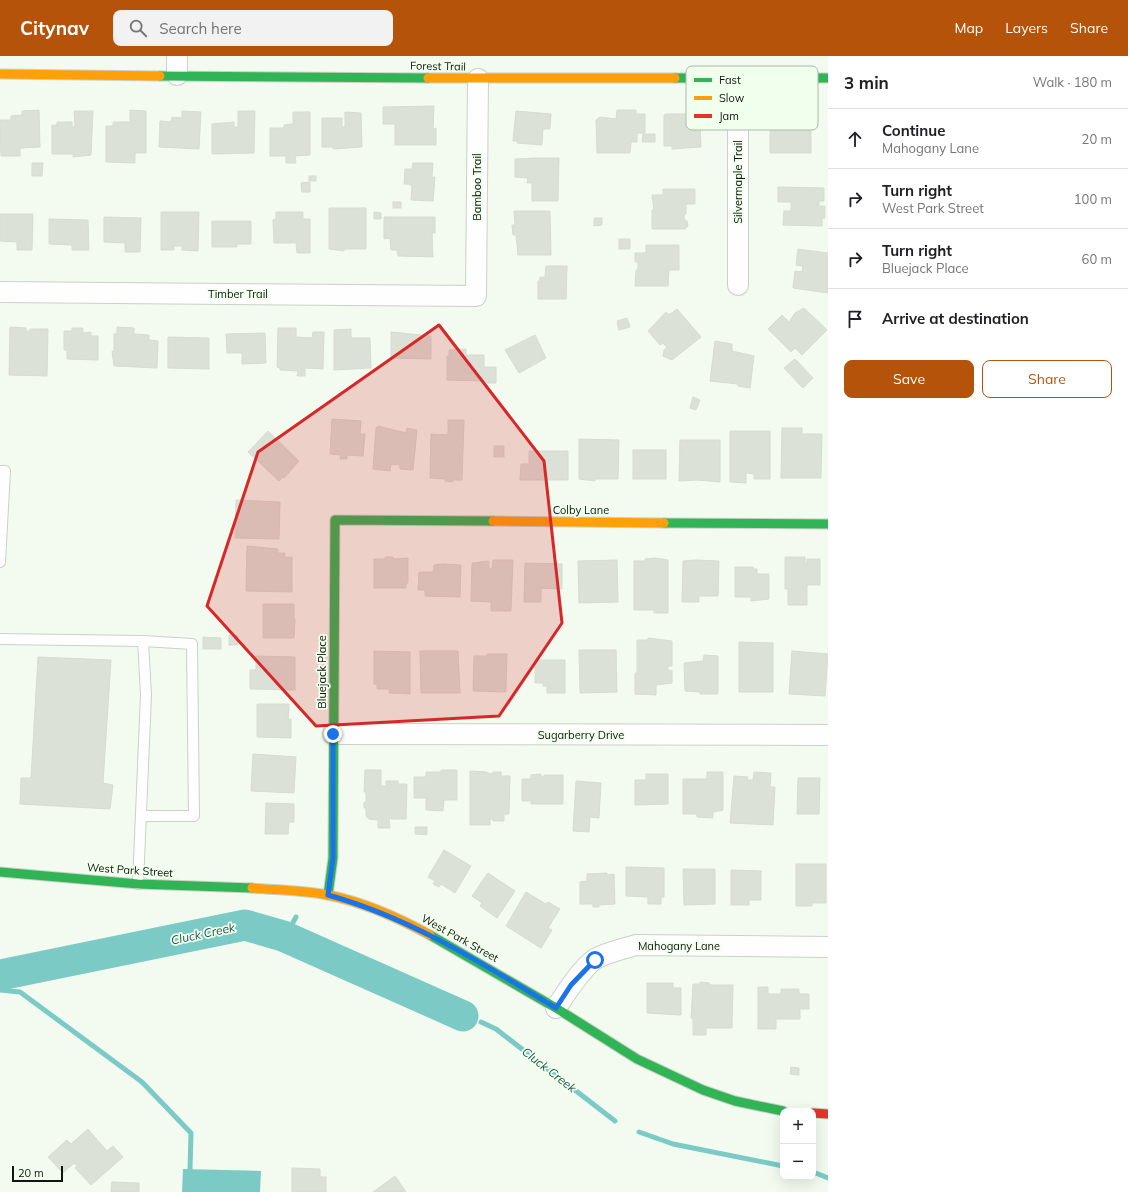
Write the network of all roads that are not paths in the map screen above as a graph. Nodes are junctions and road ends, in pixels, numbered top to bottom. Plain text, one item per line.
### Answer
1 (177, 65) edge
2 (0, 74) edge
3 (818, 78) edge
4 (828, 78) edge
5 (478, 79) junction
6 (686, 79) edge
7 (738, 130) edge
8 (738, 285) dead end
9 (0, 292) edge
10 (476, 296) joint
11 (0, 471) edge
12 (335, 520) joint
13 (828, 524) edge
14 (0, 562) edge
15 (0, 639) edge
16 (143, 641) junction
17 (333, 734) junction
18 (828, 735) edge
19 (142, 816) junction
20 (0, 872) edge
21 (138, 884) junction
22 (328, 895) junction
23 (828, 947) edge
24 (556, 1008) junction
25 (780, 1110) edge
26 (816, 1113) edge
27 (828, 1114) edge

1 - 2 street, Forest Trail
1 - 5 street, Forest Trail
3 - 4 street, Forest Trail
5 - 6 street, Forest Trail
5 - 10 street, Bamboo Trail
7 - 8 street, Silvermaple Trail
9 - 10 street, Timber Trail
11 - 14 lane
12 - 13 street, Colby Lane
12 - 17 street, Bluejack Place
15 - 16 lane
16 - 19 lane
16 - 19 lane
17 - 18 street, Sugarberry Drive
17 - 22 street, Bluejack Place
19 - 21 lane
20 - 21 street, West Park Street
21 - 22 street, West Park Street
22 - 24 street, West Park Street
23 - 24 street, Mahogany Lane
24 - 25 street, West Park Street
26 - 27 street

